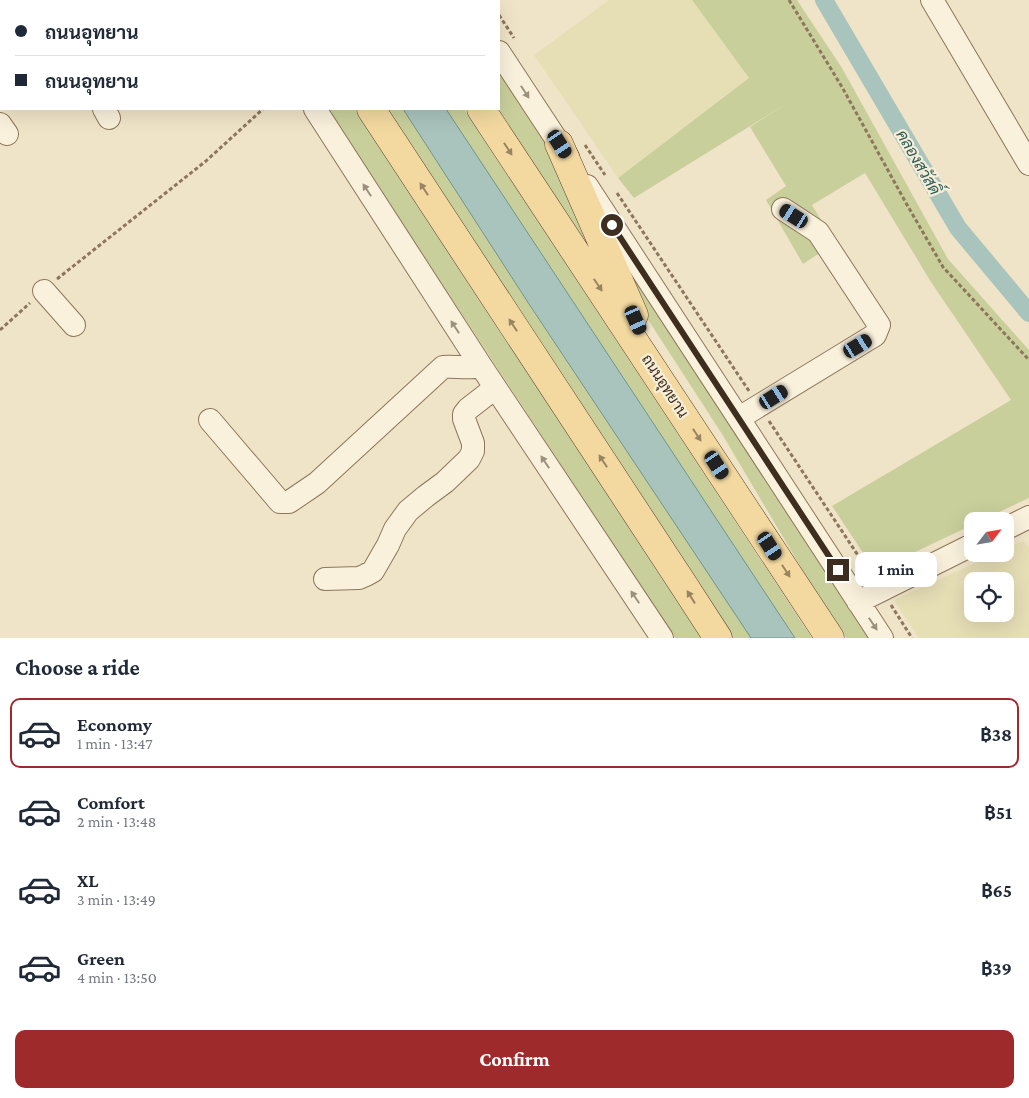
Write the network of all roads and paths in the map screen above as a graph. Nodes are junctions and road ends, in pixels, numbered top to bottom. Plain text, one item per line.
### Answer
1 (789, 0) edge
2 (932, 0) edge
3 (500, 18) edge
4 (509, 49) edge
5 (262, 110) edge
6 (316, 110) edge
7 (372, 110) edge
8 (483, 110) edge
9 (572, 144) junction
10 (1029, 164) edge
11 (606, 177) dead end
12 (617, 193) dead end
13 (782, 209) dead end
14 (44, 291) junction
15 (74, 325) dead end
16 (0, 330) edge
17 (1029, 360) edge
18 (481, 366) junction
19 (664, 384) junction
20 (495, 388) junction
21 (759, 406) junction
22 (739, 418) junction
23 (210, 420) dead end
24 (1029, 517) edge
25 (1014, 524) edge
26 (964, 550) edge
27 (324, 579) dead end
28 (882, 591) junction
29 (858, 602) junction
30 (662, 638) edge
31 (718, 638) edge
32 (830, 638) edge
33 (882, 638) edge
34 (912, 638) edge

1 - 17 path
2 - 10 street
3 - 4 path
4 -> 9 street
5 - 14 path
18 -> 6 street
31 -> 7 main road
8 -> 19 main road, ถนนอุทยาน
9 - 11 path
9 - 19 main road
9 - 22 street
12 - 21 path
13 - 21 street
14 - 15 street
14 - 16 path
18 - 20 street
18 - 23 street
19 -> 32 main road, ถนนอุทยาน
20 - 27 street
30 -> 20 street
21 - 22 street
21 - 28 path
22 - 29 street
24 - 25 street
26 - 28 street
28 - 29 street
28 - 34 path
29 -> 33 street

